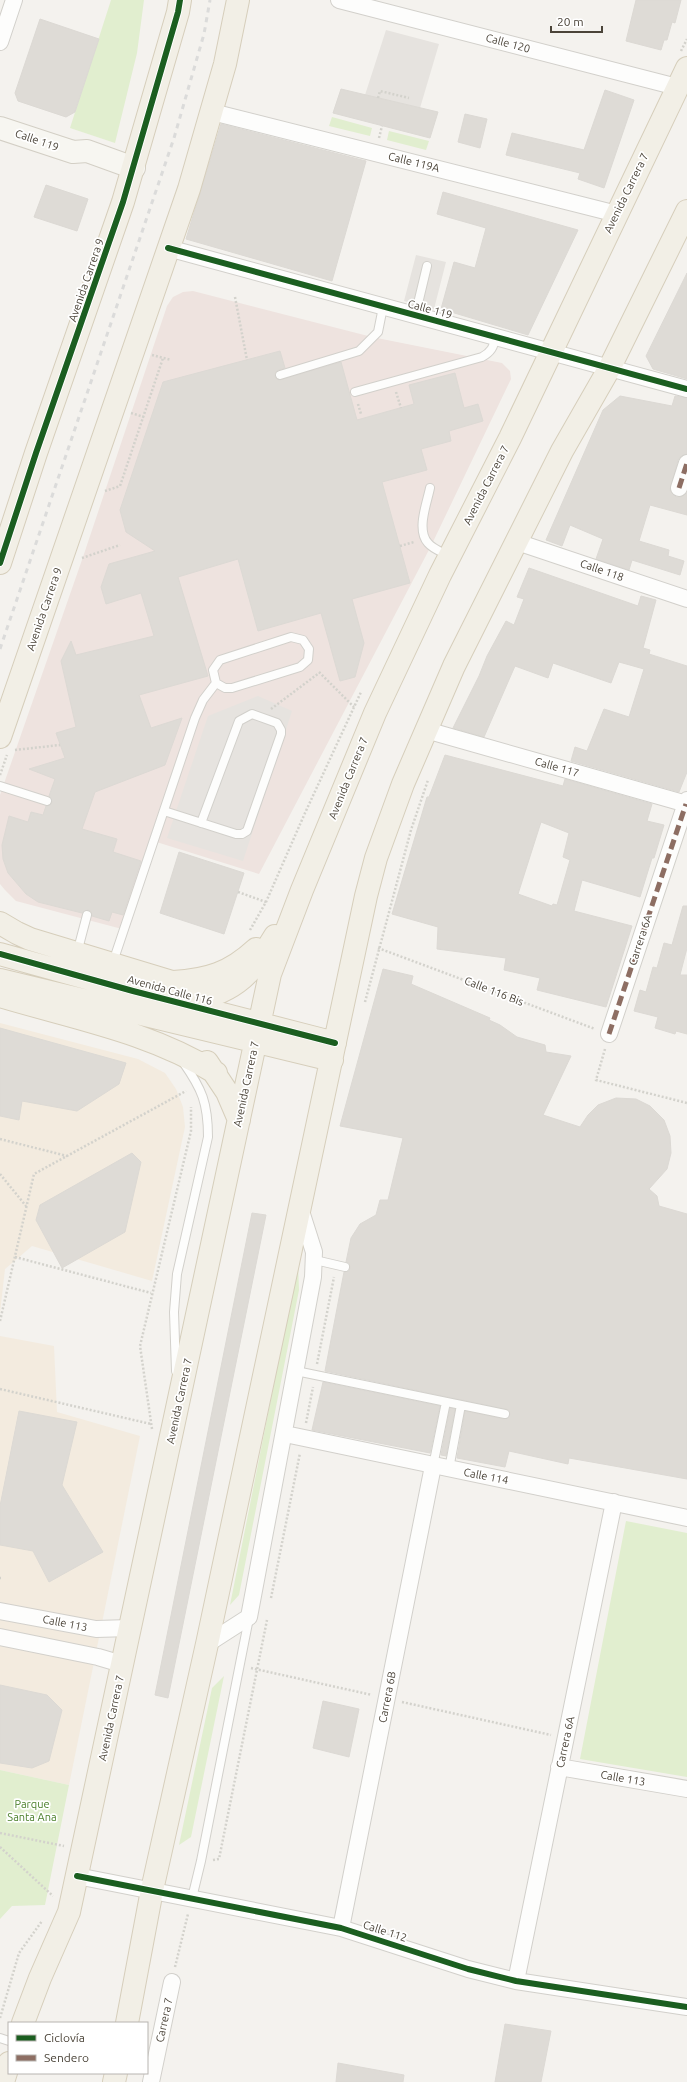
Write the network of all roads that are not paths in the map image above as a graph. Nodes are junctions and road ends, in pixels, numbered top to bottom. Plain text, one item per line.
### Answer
1 (14, 0) edge
2 (180, 0) edge
3 (238, 0) edge
4 (339, 0) edge
5 (0, 42) edge
6 (687, 68) edge
7 (677, 87) junction
8 (212, 112) junction
9 (0, 128) edge
10 (132, 174) junction
11 (617, 214) junction
12 (685, 218) edge
13 (168, 248) junction
14 (427, 266) dead end
15 (383, 307) junction
16 (415, 316) junction
17 (495, 337) junction
18 (550, 353) junction
19 (609, 369) junction
20 (280, 375) dead end
21 (687, 389) edge
22 (355, 392) dead end
23 (687, 463) edge
24 (430, 488) dead end
25 (679, 488) dead end
26 (517, 542) junction
27 (450, 557) junction
28 (0, 563) edge
29 (687, 599) edge
30 (216, 683) junction
31 (426, 730) junction
32 (4, 744) edge
33 (0, 786) edge
34 (47, 802) dead end
35 (687, 803) edge
36 (164, 811) junction
37 (201, 823) junction
38 (302, 890) junction
39 (86, 915) dead end
40 (0, 923) edge
41 (76, 953) junction
42 (0, 954) edge
43 (112, 964) junction
44 (0, 980) edge
45 (0, 996) edge
46 (205, 998) junction
47 (132, 1001) junction
48 (175, 1002) junction
49 (257, 1032) junction
50 (609, 1034) road end
51 (174, 1050) junction
52 (333, 1051) junction
53 (216, 1073) junction
54 (239, 1120) junction
55 (300, 1208) junction
56 (315, 1260) junction
57 (345, 1267) dead end
58 (296, 1371) junction
59 (446, 1402) junction
60 (179, 1404) junction
61 (461, 1405) junction
62 (505, 1414) dead end
63 (284, 1434) junction
64 (441, 1467) junction
65 (614, 1502) junction
66 (687, 1518) edge
67 (0, 1611) edge
68 (249, 1616) junction
69 (130, 1628) junction
70 (0, 1637) edge
71 (208, 1644) junction
72 (122, 1668) junction
73 (559, 1767) junction
74 (687, 1789) edge
75 (77, 1876) junction
76 (152, 1890) junction
77 (192, 1898) junction
78 (341, 1928) junction
79 (516, 1981) junction
80 (172, 1982) road end
81 (687, 2007) edge
82 (22, 2022) edge
83 (126, 2022) edge
84 (8, 2066) edge
85 (3, 2082) edge
86 (151, 2082) edge

1 - 5 street
2 - 10 main road, Avenida Carrera 9
3 - 8 main road, Avenida Carrera 9
4 - 7 street, Calle 120
6 - 7 main road, Avenida Carrera 7
7 - 11 main road, Avenida Carrera 7
8 - 11 street, Calle 119A
8 - 13 main road, Avenida Carrera 9
9 - 10 street, Calle 119
10 - 28 main road, Avenida Carrera 9
11 - 18 main road, Avenida Carrera 7
12 - 19 main road
13 - 15 street, Calle 119
13 - 32 main road, Avenida Carrera 9
14 - 16 lane
15 - 16 street, Calle 119
15 - 20 lane
16 - 17 street, Calle 119
17 - 18 street, Calle 119
17 - 22 lane
18 - 19 street, Calle 119
18 - 27 main road, Avenida Carrera 7
19 - 21 street, Calle 119
19 - 26 main road
23 - 25 street
24 - 27 lane
26 - 29 street, Calle 118
26 - 31 main road
27 - 38 main road, Avenida Carrera 7
30 - 30 lane
30 - 36 lane
31 - 35 street, Calle 117
31 - 52 main road
33 - 34 lane
35 - 50 street, Carrera 6A
36 - 37 lane
36 - 43 lane
37 - 37 lane
38 - 46 main road
38 - 48 main road
38 - 49 main road, Avenida Carrera 7
39 - 41 lane
40 - 41 main road
41 - 43 main road
42 - 47 main road, Avenida Calle 116
43 - 48 main road
44 - 47 main road, Avenida Calle 116
45 - 51 main road
46 - 48 main road
46 - 49 main road
47 - 48 main road, Avenida Calle 116
48 - 49 main road, Avenida Calle 116
48 - 53 main road
49 - 52 main road, Avenida Calle 116
49 - 54 main road, Avenida Carrera 7
51 - 53 main road
51 - 60 lane
52 - 55 main road
53 - 54 main road
54 - 60 main road, Avenida Carrera 7
55 - 56 street
55 - 71 main road
56 - 57 lane
56 - 58 street
58 - 59 lane
58 - 63 street
59 - 61 lane
59 - 64 lane
60 - 69 main road, Avenida Carrera 7
61 - 62 lane
61 - 64 lane
63 - 64 street, Calle 114
63 - 68 street
64 - 65 street, Calle 114
64 - 78 street, Carrera 6B
65 - 66 street, Calle 114
65 - 73 street, Carrera 6A
67 - 69 street, Calle 113
68 - 71 street
68 - 77 lane
69 - 72 main road, Avenida Carrera 7
70 - 72 street
71 - 76 main road
72 - 75 main road, Avenida Carrera 7
73 - 74 street, Calle 113
73 - 79 street, Carrera 6A
75 - 76 street, Calle 112
75 - 82 main road, Avenida Carrera 7
76 - 77 street, Calle 112
76 - 83 main road
77 - 78 street, Calle 112
78 - 79 street, Calle 112
79 - 81 street, Calle 112
80 - 86 street, Carrera 7
84 - 85 main road

